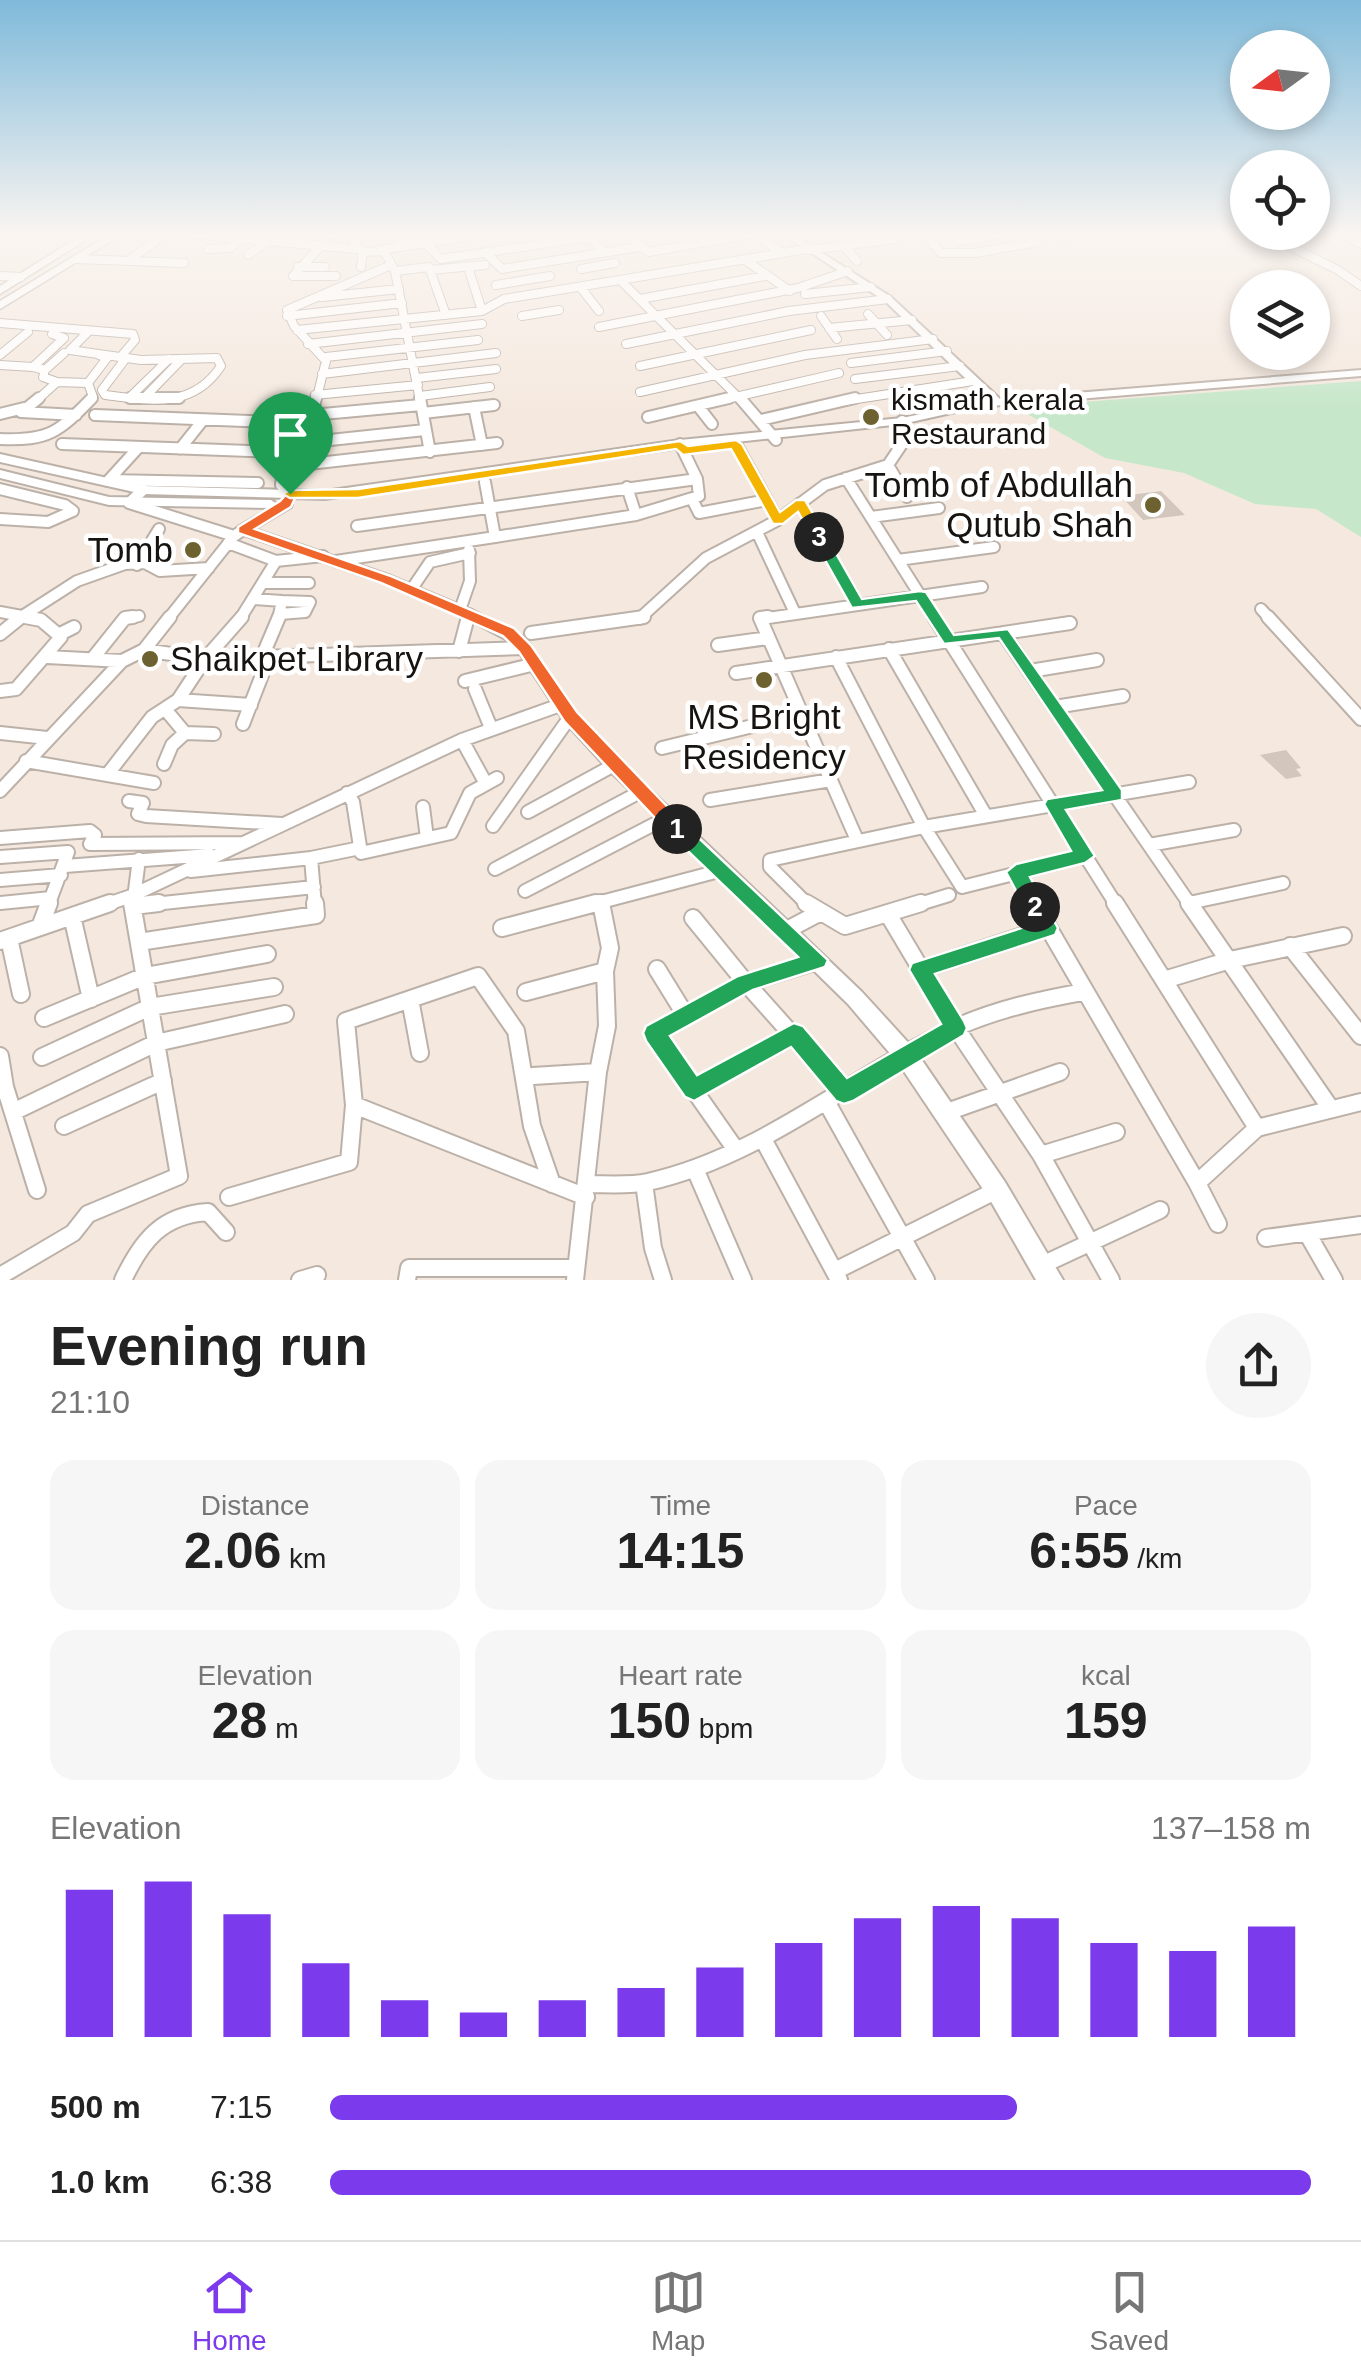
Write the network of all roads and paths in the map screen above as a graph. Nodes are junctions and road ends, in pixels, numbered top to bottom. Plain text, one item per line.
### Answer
1 (323, 293) edge
2 (356, 293) edge
3 (401, 293) edge
4 (438, 293) edge
5 (476, 293) edge
6 (549, 293) edge
7 (586, 293) edge
8 (633, 293) edge
9 (674, 293) edge
10 (784, 293) edge
11 (880, 293) edge
12 (531, 295) junction
13 (308, 298) junction
14 (888, 298) junction
15 (640, 299) junction
16 (402, 303) junction
17 (558, 310) dead end
18 (600, 310) dead end
19 (482, 311) junction
20 (542, 312) junction
21 (868, 314) dead end
22 (446, 315) junction
23 (288, 316) junction
24 (522, 316) dead end
25 (822, 316) dead end
26 (405, 318) junction
27 (657, 318) junction
28 (912, 320) junction
29 (848, 322) junction
30 (482, 324) dead end
31 (877, 324) junction
32 (0, 326) edge
33 (599, 327) dead end
34 (829, 328) junction
35 (297, 330) junction
36 (811, 330) dead end
37 (28, 332) junction
38 (409, 332) junction
39 (88, 333) junction
40 (675, 334) junction
41 (887, 335) dead end
42 (859, 337) dead end
43 (478, 340) dead end
44 (837, 340) dead end
45 (933, 340) junction
46 (308, 344) junction
47 (626, 344) dead end
48 (412, 347) junction
49 (947, 351) junction
50 (50, 352) junction
51 (64, 352) junction
52 (496, 353) dead end
53 (696, 354) junction
54 (0, 355) edge
55 (125, 356) junction
56 (182, 358) junction
57 (326, 358) junction
58 (168, 360) junction
59 (415, 362) junction
60 (851, 363) dead end
61 (0, 365) edge
62 (640, 366) dead end
63 (960, 366) junction
64 (32, 367) junction
65 (496, 369) dead end
66 (45, 370) junction
67 (839, 373) dead end
68 (1361, 373) edge
69 (322, 374) junction
70 (717, 375) junction
71 (855, 379) dead end
72 (973, 381) junction
73 (57, 382) junction
74 (88, 383) junction
75 (490, 387) dead end
76 (640, 392) dead end
77 (316, 395) junction
78 (420, 395) junction
79 (130, 398) junction
80 (740, 398) junction
81 (143, 399) junction
82 (994, 402) junction
83 (494, 405) dead end
84 (698, 406) junction
85 (474, 408) junction
86 (6, 412) edge
87 (76, 415) junction
88 (95, 415) dead end
89 (312, 416) junction
90 (648, 416) dead end
91 (203, 420) junction
92 (761, 420) junction
93 (297, 423) dead end
94 (712, 424) dead end
95 (904, 424) junction
96 (425, 430) junction
97 (774, 437) junction
98 (0, 439) edge
99 (62, 444) dead end
100 (292, 444) junction
101 (497, 444) dead end
102 (736, 444) junction
103 (482, 445) junction
104 (138, 448) junction
105 (682, 448) junction
106 (180, 449) junction
107 (278, 452) dead end
108 (430, 452) junction
109 (0, 458) edge
110 (888, 465) junction
111 (282, 467) junction
112 (0, 474) edge
113 (846, 478) junction
114 (110, 479) junction
115 (697, 479) junction
116 (485, 482) junction
117 (258, 483) dead end
118 (628, 488) junction
119 (0, 489) edge
120 (143, 490) junction
121 (30, 491) junction
122 (908, 497) dead end
123 (288, 499) junction
124 (766, 500) junction
125 (693, 501) junction
126 (130, 502) junction
127 (800, 503) junction
128 (489, 507) junction
129 (938, 508) dead end
130 (636, 515) junction
131 (871, 517) junction
132 (0, 519) edge
133 (778, 520) junction
134 (357, 526) dead end
135 (159, 529) dead end
136 (757, 532) junction
137 (235, 536) junction
138 (496, 537) junction
139 (994, 546) dead end
140 (469, 547) junction
141 (329, 558) junction
142 (898, 560) junction
143 (276, 561) junction
144 (137, 564) junction
145 (209, 568) junction
146 (263, 583) junction
147 (282, 583) junction
148 (309, 583) dead end
149 (982, 587) dead end
150 (411, 590) junction
151 (920, 595) junction
152 (253, 599) junction
153 (858, 604) junction
154 (278, 605) junction
155 (1260, 608) dead end
156 (0, 612) edge
157 (465, 612) junction
158 (795, 613) junction
159 (22, 614) junction
160 (139, 616) dead end
161 (1070, 623) dead end
162 (74, 627) dead end
163 (1003, 632) junction
164 (0, 634) edge
165 (60, 634) junction
166 (768, 638) junction
167 (949, 640) junction
168 (528, 641) junction
169 (718, 645) dead end
170 (888, 649) junction
171 (144, 650) junction
172 (458, 651) junction
173 (47, 656) junction
174 (266, 657) junction
175 (836, 657) junction
176 (93, 658) junction
177 (205, 659) junction
178 (1097, 660) dead end
179 (122, 662) junction
180 (535, 664) junction
181 (780, 666) junction
182 (1030, 671) junction
183 (736, 673) dead end
184 (0, 690) edge
185 (1123, 696) dead end
186 (178, 700) junction
187 (251, 705) junction
188 (1055, 707) junction
189 (165, 709) junction
190 (567, 710) junction
191 (802, 714) junction
192 (1361, 719) edge
193 (243, 724) dead end
194 (491, 728) junction
195 (184, 732) junction
196 (0, 733) edge
197 (214, 734) dead end
198 (47, 738) junction
199 (462, 740) junction
200 (662, 748) dead end
201 (26, 761) junction
202 (164, 764) dead end
203 (614, 765) junction
204 (106, 775) junction
205 (831, 780) junction
206 (1189, 782) dead end
207 (154, 783) dead end
208 (0, 792) edge
209 (640, 792) junction
210 (347, 794) junction
211 (1116, 795) junction
212 (710, 800) dead end
213 (129, 801) dead end
214 (1053, 804) junction
215 (423, 807) dead end
216 (528, 812) dead end
217 (986, 816) junction
218 (666, 818) junction
219 (282, 824) junction
220 (493, 826) dead end
221 (924, 827) junction
222 (1234, 830) dead end
223 (0, 838) edge
224 (427, 838) junction
225 (857, 840) junction
226 (248, 843) junction
227 (1149, 845) junction
228 (360, 848) junction
229 (221, 854) junction
230 (1085, 856) junction
231 (0, 857) edge
232 (311, 858) junction
233 (140, 859) junction
234 (495, 869) dead end
235 (63, 871) junction
236 (720, 871) junction
237 (182, 872) junction
238 (1016, 872) junction
239 (0, 880) edge
240 (1284, 883) dead end
241 (314, 887) junction
242 (525, 892) dead end
243 (949, 895) dead end
244 (52, 898) junction
245 (132, 900) junction
246 (601, 902) junction
247 (1189, 903) junction
248 (0, 904) edge
249 (818, 913) junction
250 (888, 914) junction
251 (72, 916) junction
252 (693, 918) dead end
253 (40, 926) junction
254 (502, 928) dead end
255 (1047, 928) junction
256 (785, 931) junction
257 (1343, 936) dead end
258 (4, 939) edge
259 (139, 942) junction
260 (1290, 946) junction
261 (268, 954) dead end
262 (817, 960) junction
263 (1230, 960) junction
264 (656, 969) dead end
265 (920, 970) junction
266 (605, 971) junction
267 (145, 976) junction
268 (1164, 980) junction
269 (746, 982) junction
270 (274, 987) dead end
271 (526, 992) dead end
272 (1082, 992) junction
273 (21, 994) dead end
274 (91, 999) junction
275 (410, 999) junction
276 (150, 1007) junction
277 (285, 1014) dead end
278 (686, 1016) junction
279 (44, 1018) dead end
280 (956, 1028) junction
281 (794, 1034) junction
282 (1361, 1036) edge
283 (156, 1043) junction
284 (420, 1053) dead end
285 (0, 1056) edge
286 (42, 1057) dead end
287 (907, 1057) junction
288 (598, 1072) junction
289 (1060, 1072) dead end
290 (532, 1076) dead end
291 (163, 1081) junction
292 (2, 1088) edge
293 (694, 1089) junction
294 (844, 1093) junction
295 (999, 1093) junction
296 (1361, 1102) edge
297 (827, 1103) junction
298 (354, 1105) junction
299 (1331, 1109) junction
300 (13, 1112) junction
301 (947, 1112) junction
302 (64, 1126) dead end
303 (1257, 1128) junction
304 (1116, 1132) dead end
305 (763, 1139) junction
306 (736, 1150) junction
307 (1041, 1155) junction
308 (695, 1170) junction
309 (644, 1183) junction
310 (1197, 1183) junction
311 (552, 1184) junction
312 (37, 1190) dead end
313 (997, 1190) junction
314 (586, 1191) junction
315 (230, 1197) dead end
316 (1160, 1210) dead end
317 (1218, 1224) dead end
318 (1361, 1224) edge
319 (226, 1232) dead end
320 (1307, 1233) junction
321 (1266, 1238) dead end
322 (905, 1239) junction
323 (1089, 1245) junction
324 (1046, 1272) edge
325 (575, 1274) edge
326 (0, 1276) edge
327 (837, 1276) edge
328 (123, 1280) edge
329 (406, 1280) edge
330 (663, 1280) edge
331 (742, 1280) edge
332 (926, 1280) edge
333 (1111, 1280) edge
334 (1334, 1280) edge

1 - 13 street
2 - 13 street
3 - 16 street
4 - 22 street
5 - 19 street
6 - 12 street
7 - 18 street
8 - 15 street
9 - 15 street
10 - 27 street
11 - 14 street
12 - 19 street
12 - 20 street
13 - 23 street
14 - 28 street
14 - 40 street
15 - 27 street
16 - 23 street
16 - 26 street
17 - 20 street
19 - 22 street
20 - 24 street
21 - 31 street
22 - 26 street
23 - 35 street
25 - 34 street
26 - 35 street
26 - 38 street
27 - 33 street
27 - 40 street
28 - 31 street
28 - 45 street
29 - 31 street
29 - 34 street
29 - 42 street
30 - 38 street
31 - 41 street
32 - 37 street
32 - 39 street
34 - 44 street
35 - 46 street
36 - 53 street
37 - 50 street
37 - 54 street
38 - 46 street
38 - 48 street
39 - 55 street
39 - 55 street
40 - 47 street
40 - 53 street
43 - 48 street
45 - 49 street
45 - 70 street
46 - 57 street
48 - 57 street
48 - 59 street
49 - 60 street
49 - 63 street
50 - 51 street
50 - 64 street
51 - 66 street
51 - 74 street
52 - 59 street
53 - 62 street
53 - 70 street
55 - 58 street
55 - 79 street
56 - 58 street
56 - 81 street
56 - 81 street
57 - 69 street
58 - 79 street
59 - 69 street
59 - 78 street
61 - 64 street
63 - 71 street
63 - 72 street
64 - 66 street
65 - 78 street
66 - 73 street
67 - 80 street
68 - 82 street
69 - 77 street
70 - 76 street
70 - 80 street
72 - 82 street
72 - 92 street
73 - 74 street
73 - 86 street
74 - 87 street
75 - 78 street
77 - 78 street
77 - 89 street
78 - 85 street
78 - 89 street
78 - 96 street
79 - 81 street
80 - 84 street
80 - 92 street
82 - 95 street
83 - 85 street
84 - 90 street
84 - 94 street
85 - 103 street
86 - 87 street
87 - 98 street
88 - 91 street
89 - 100 street
91 - 93 street
91 - 106 street
92 - 97 street
95 - 97 street
95 - 110 street
96 - 100 street
96 - 108 street
97 - 102 street
97 - 105 street
99 - 104 street
100 - 111 street
101 - 103 street
102 - 105 street
102 - 124 street
103 - 108 street
104 - 106 street
104 - 114 street
105 - 115 street
105 - 116 street
105 - 123 street
106 - 107 street
108 - 111 street
109 - 114 street
110 - 113 street
110 - 122 street
111 - 123 street
112 - 121 street
113 - 127 street
113 - 131 street
114 - 117 street
114 - 120 street
115 - 118 street
115 - 125 street
116 - 123 street
116 - 128 street
118 - 128 street
118 - 130 street
119 - 121 street
120 - 123 street
120 - 126 street
121 - 126 street
121 - 132 street
123 - 126 street
123 - 137 street
124 - 125 street
124 - 133 street
125 - 130 street
126 - 137 street
127 - 133 street
127 - 153 street
128 - 134 street
128 - 138 street
129 - 131 street
130 - 138 street
131 - 142 street
133 - 136 street
135 - 144 street
136 - 158 street
136 - 168 street
137 - 141 street
137 - 143 street
137 - 145 street
138 - 140 street
139 - 142 street
140 - 141 street
140 - 150 street
140 - 157 street
141 - 143 street
141 - 150 street
142 - 151 street
143 - 146 street
144 - 145 street
144 - 159 street
145 - 171 street
146 - 147 street
146 - 152 street
147 - 148 street
147 - 154 street
149 - 151 street
150 - 157 street
151 - 153 street
151 - 167 street
152 - 154 street
152 - 177 street
153 - 158 street
154 - 174 street
155 - 192 street
156 - 159 street
157 - 168 street
157 - 172 street
158 - 166 street
159 - 164 street
159 - 165 street
160 - 176 street
161 - 163 street
162 - 165 street
163 - 167 street
163 - 182 street
165 - 173 street
166 - 169 street
166 - 181 street
167 - 170 street
167 - 214 street
168 - 172 street
168 - 180 street
170 - 175 street
170 - 217 street
171 - 177 street
171 - 179 street
172 - 174 street
173 - 176 street
173 - 184 street
174 - 177 street
174 - 187 street
175 - 181 street
175 - 221 street
176 - 179 street
177 - 186 street
178 - 182 street
179 - 198 street
180 - 190 street
180 - 194 street
181 - 183 street
181 - 191 street
182 - 188 street
185 - 188 street
186 - 187 street
186 - 189 street
187 - 193 street
188 - 211 street
189 - 195 street
189 - 204 street
190 - 194 street
190 - 203 street
190 - 220 street
191 - 200 street
191 - 205 street
194 - 199 street
195 - 197 street
195 - 202 street
196 - 198 street
198 - 201 street
199 - 210 street
199 - 224 street
201 - 204 street
201 - 208 street
203 - 209 street
203 - 216 street
204 - 207 street
205 - 212 street
205 - 225 street
206 - 211 street
209 - 218 street
209 - 234 street
210 - 219 street
210 - 228 street
211 - 214 street
211 - 227 street
213 - 219 street
214 - 217 street
214 - 230 street
215 - 224 street
217 - 221 street
218 - 236 street
218 - 242 street
219 - 226 street
221 - 225 street
221 - 238 street
222 - 227 street
223 - 226 street
224 - 228 street
225 - 249 street
226 - 229 street
227 - 247 street
228 - 232 street
229 - 233 street
229 - 237 street
230 - 238 street
230 - 268 street
231 - 235 street
232 - 237 street
232 - 241 street
233 - 235 street
233 - 245 street
235 - 239 street
235 - 244 street
236 - 246 street
236 - 256 street
237 - 245 street
238 - 255 street
240 - 247 street
241 - 245 street
241 - 259 street
243 - 250 street
244 - 248 street
244 - 253 street
245 - 251 street
245 - 259 street
246 - 254 street
246 - 266 street
247 - 263 street
249 - 250 street
249 - 256 street
250 - 265 street
251 - 253 street
251 - 274 street
252 - 269 street
253 - 258 street
255 - 265 street
255 - 272 street
256 - 262 street
257 - 260 street
258 - 273 street
259 - 267 street
260 - 263 street
260 - 282 street
261 - 267 street
262 - 269 street
262 - 287 street
263 - 268 street
263 - 299 street
264 - 278 street
265 - 280 street
266 - 271 street
266 - 288 street
267 - 274 street
267 - 276 street
268 - 303 street
269 - 278 street
269 - 281 street
270 - 276 street
272 - 280 street
272 - 310 street
274 - 279 street
275 - 284 street
275 - 298 street
275 - 311 street
276 - 283 street
276 - 286 street
277 - 283 street
278 - 293 street
280 - 287 street
280 - 295 street
281 - 293 street
281 - 294 street
283 - 291 street
283 - 300 street
285 - 292 street
287 - 294 street
287 - 301 street
288 - 290 street
288 - 314 street
289 - 295 street
291 - 302 street
291 - 326 street
292 - 300 street
293 - 306 street
294 - 297 street
295 - 301 street
295 - 307 street
296 - 299 street
297 - 305 street
297 - 322 street
298 - 311 street
298 - 315 street
299 - 303 street
300 - 312 street
301 - 313 street
303 - 310 street
304 - 307 street
305 - 306 street
305 - 327 street
306 - 308 street
307 - 323 street
308 - 309 street
308 - 331 street
309 - 314 street
309 - 330 street
310 - 317 street
311 - 314 street
313 - 322 street
313 - 324 street
314 - 325 street
316 - 323 street
318 - 320 street
319 - 328 street
320 - 321 street
320 - 334 street
322 - 327 street
322 - 332 street
323 - 324 street
323 - 333 street
325 - 329 street

